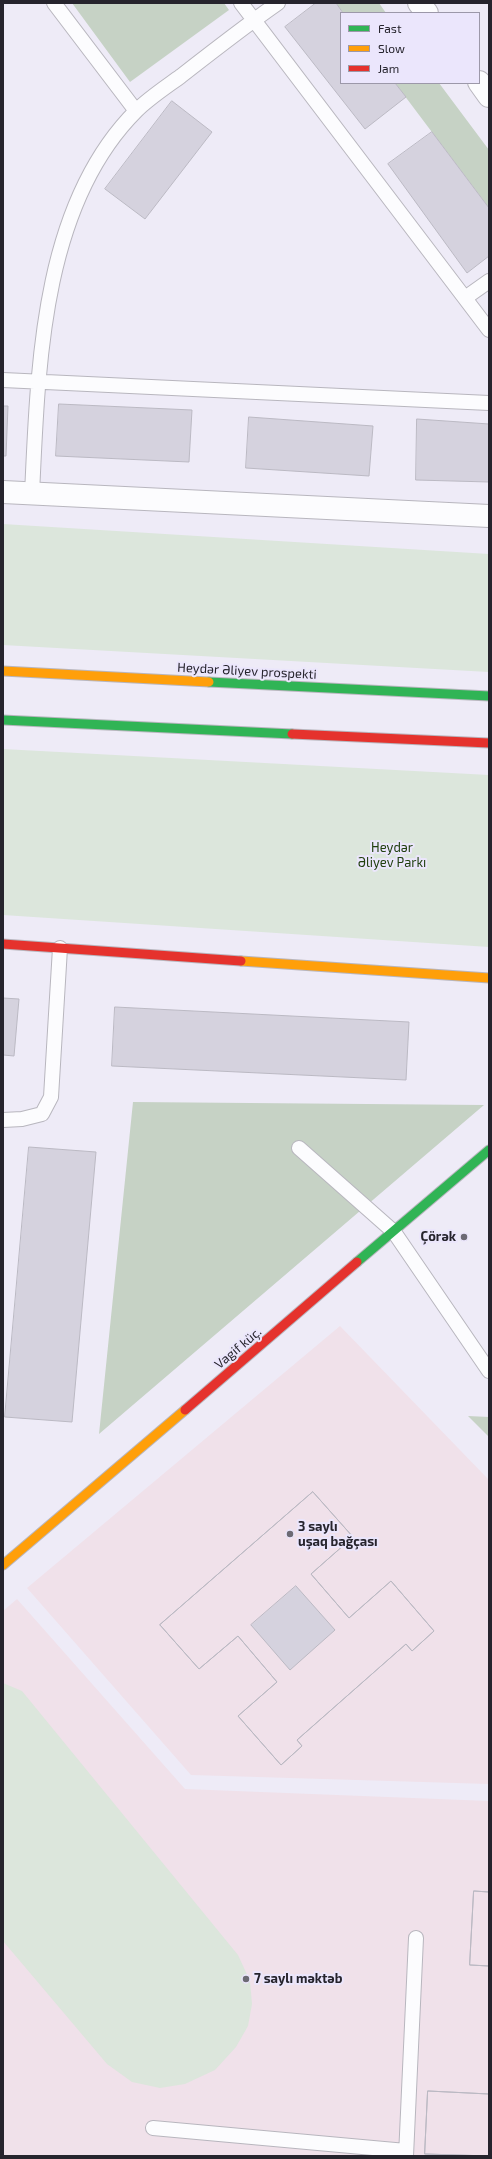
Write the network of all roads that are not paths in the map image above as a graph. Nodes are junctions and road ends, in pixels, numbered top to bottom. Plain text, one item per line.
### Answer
1 (54, 3) edge
2 (241, 3) edge
3 (278, 3) edge
4 (419, 3) edge
5 (426, 12) edge
6 (254, 20) junction
7 (480, 83) edge
8 (489, 96) edge
9 (136, 111) junction
10 (489, 281) edge
11 (465, 298) junction
12 (489, 330) edge
13 (3, 380) edge
14 (37, 382) junction
15 (489, 403) edge
16 (3, 492) edge
17 (32, 494) junction
18 (489, 516) edge
19 (3, 671) edge
20 (489, 696) edge
21 (3, 720) edge
22 (489, 742) edge
23 (3, 944) edge
24 (60, 948) junction
25 (489, 978) edge
26 (3, 1120) edge
27 (299, 1148) dead end
28 (489, 1150) edge
29 (394, 1232) junction
30 (489, 1370) edge
31 (3, 1565) edge
32 (416, 1938) dead end
33 (153, 2128) dead end
34 (406, 2154) edge

1 - 9 lane
2 - 6 lane
3 - 6 lane
4 - 5 street
6 - 9 lane
6 - 11 lane
7 - 8 street
9 - 14 lane
10 - 11 lane
11 - 12 lane
13 - 14 lane
14 - 15 lane
14 - 17 lane
16 - 17 street
17 - 18 street
19 - 20 street, Heydər Əliyev prospekti
21 - 22 street
23 - 24 street
24 - 25 street
24 - 26 lane
27 - 29 lane
28 - 29 street, Vagif küç.
29 - 30 lane
29 - 31 street, Vagif küç.
32 - 34 lane
33 - 34 lane

